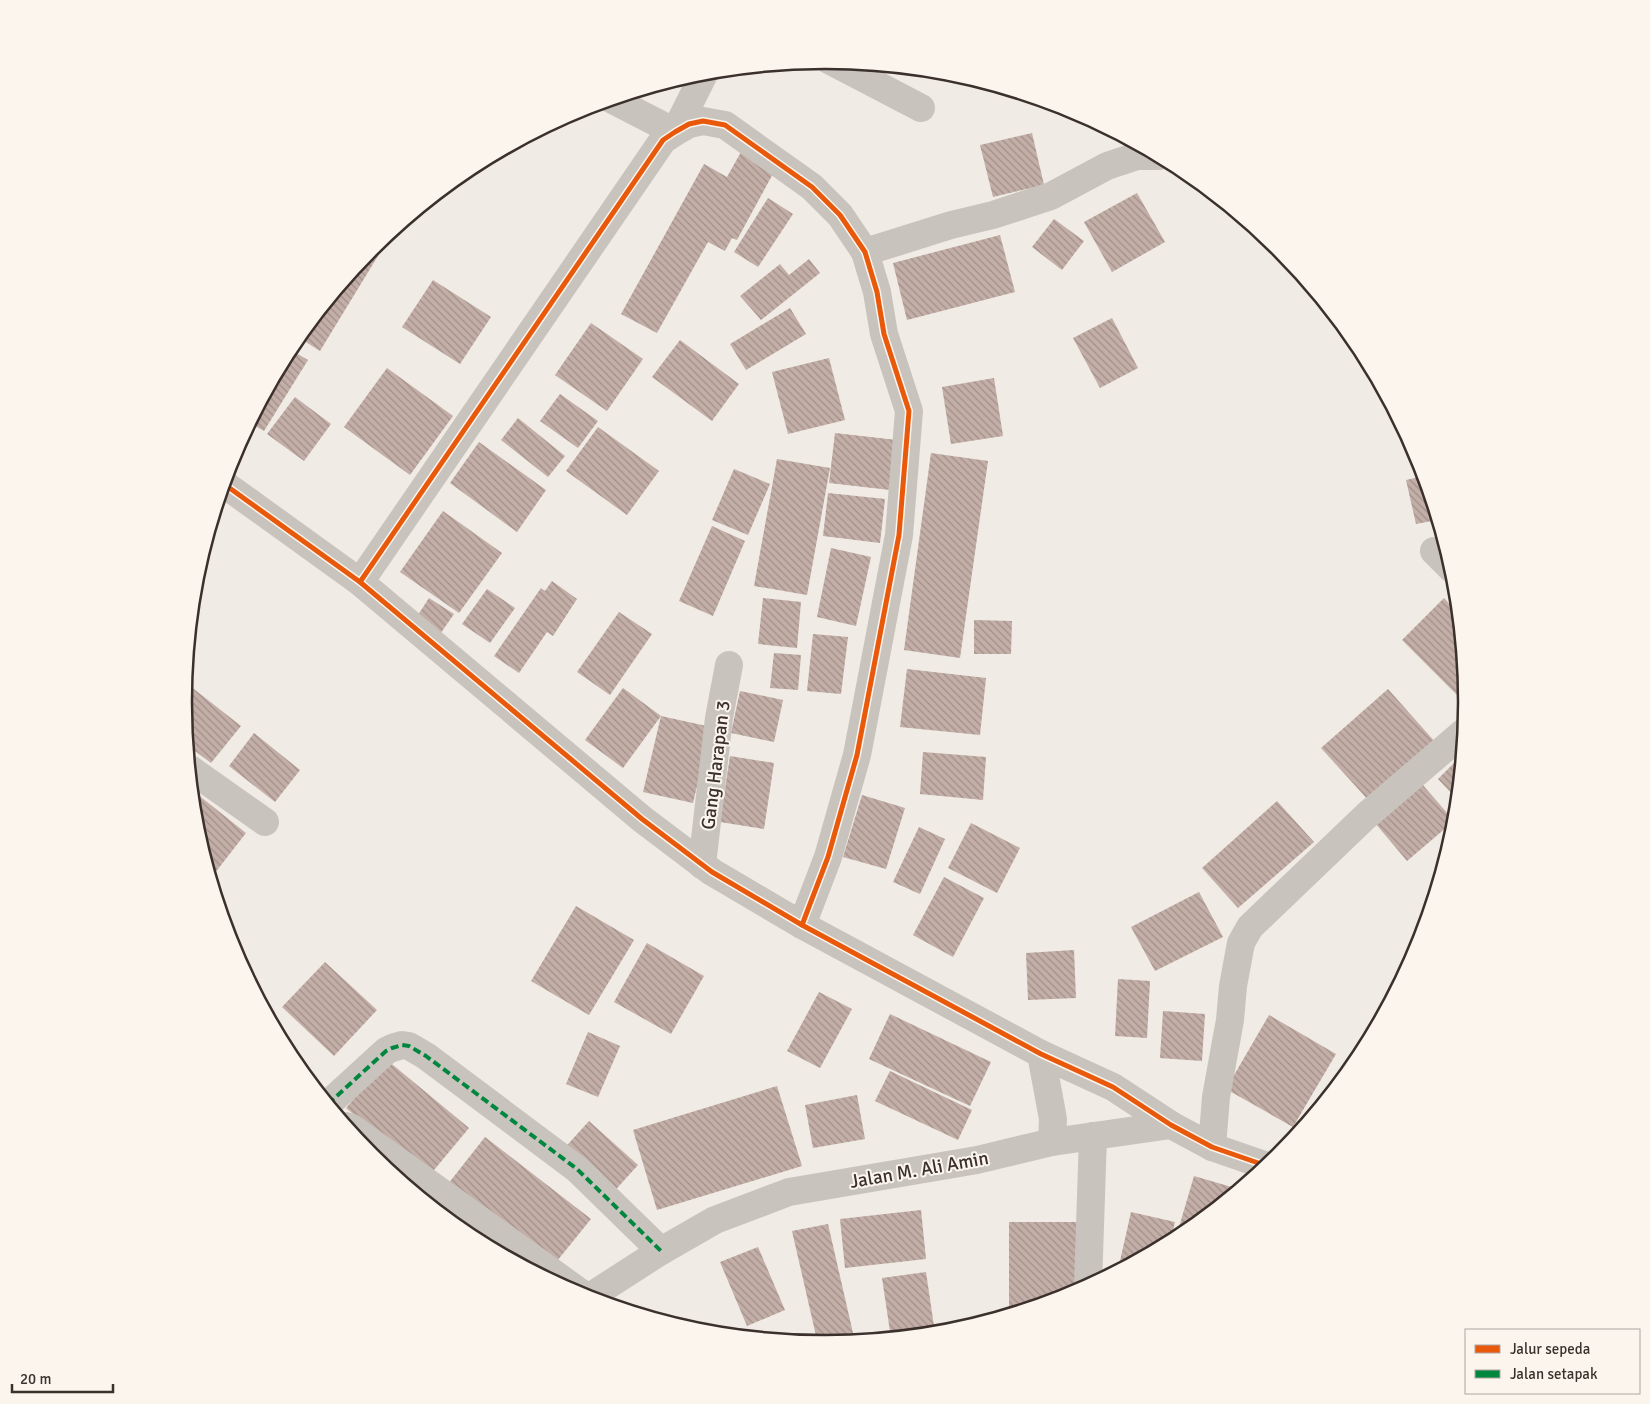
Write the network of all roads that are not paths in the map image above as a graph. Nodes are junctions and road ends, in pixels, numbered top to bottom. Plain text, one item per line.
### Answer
1 (846, 70) edge
2 (700, 81) edge
3 (619, 103) edge
4 (921, 108) dead end
5 (675, 132) junction
6 (1145, 156) edge
7 (865, 252) junction
8 (229, 488) edge
9 (360, 582) junction
10 (729, 665) dead end
11 (1457, 738) edge
12 (196, 773) edge
13 (265, 822) dead end
14 (702, 864) junction
15 (802, 925) junction
16 (1041, 1054) junction
17 (333, 1100) edge
18 (1171, 1125) junction
19 (1093, 1136) junction
20 (366, 1138) edge
21 (1052, 1142) junction
22 (1212, 1147) junction
23 (1259, 1163) edge
24 (661, 1251) junction
25 (556, 1275) edge
26 (1088, 1277) edge
27 (597, 1292) edge

1 - 4 street
2 - 5 street
3 - 5 street
5 - 7 street
5 - 9 street
6 - 7 street
7 - 15 street
8 - 9 street
9 - 14 street
10 - 14 street, Gang Harapan 3
11 - 22 street
12 - 13 street
14 - 15 street
15 - 16 street
16 - 18 street
16 - 21 street
17 - 24 street
18 - 19 street, Jalan M. Ali Amin
18 - 22 street
19 - 21 street, Jalan M. Ali Amin
19 - 26 street
20 - 25 street
21 - 24 street, Jalan M. Ali Amin
22 - 23 street
24 - 27 street, Jalan M. Ali Amin

